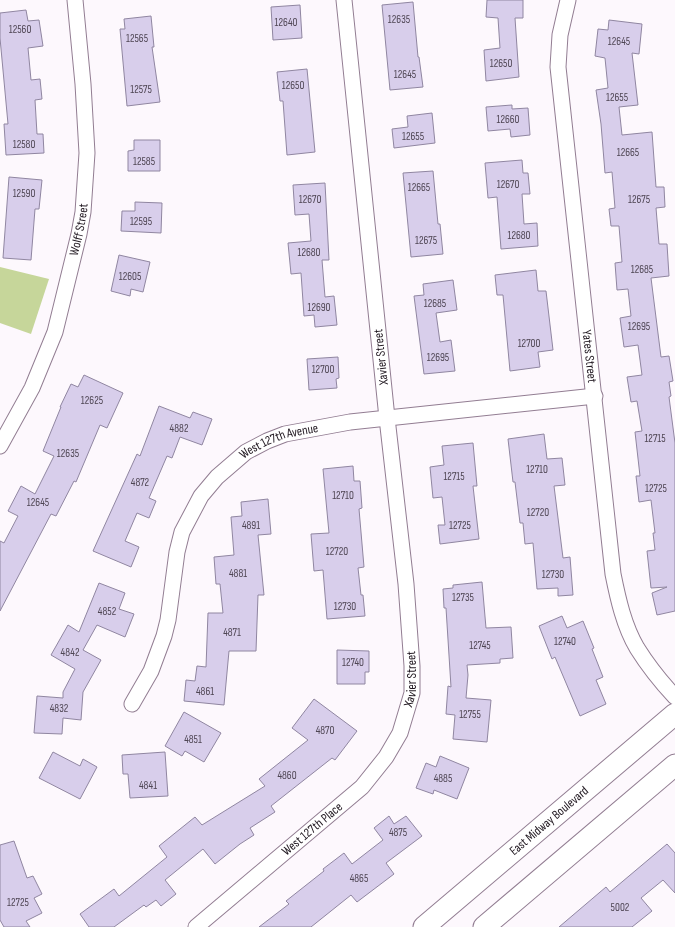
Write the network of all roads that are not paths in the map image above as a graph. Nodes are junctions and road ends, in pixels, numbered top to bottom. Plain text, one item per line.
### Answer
1 (75, 0) edge
2 (344, 0) edge
3 (568, 0) edge
4 (595, 396) junction
5 (387, 418) junction
6 (0, 446) edge
7 (675, 697) edge
8 (132, 704) dead end
9 (407, 714) joint
10 (675, 714) edge
11 (675, 765) edge
12 (196, 927) edge
13 (424, 927) edge
14 (484, 927) edge

1 - 6 street, Wolff Street
2 - 5 street, Xavier Street
3 - 4 street, Yates Street
4 - 5 street, West 127th Avenue
4 - 7 street, Yates Street
5 - 8 street, West 127th Avenue
5 - 9 street, Xavier Street
9 - 12 street, West 127th Place
10 - 13 main road, East Midway Boulevard
11 - 14 main road

